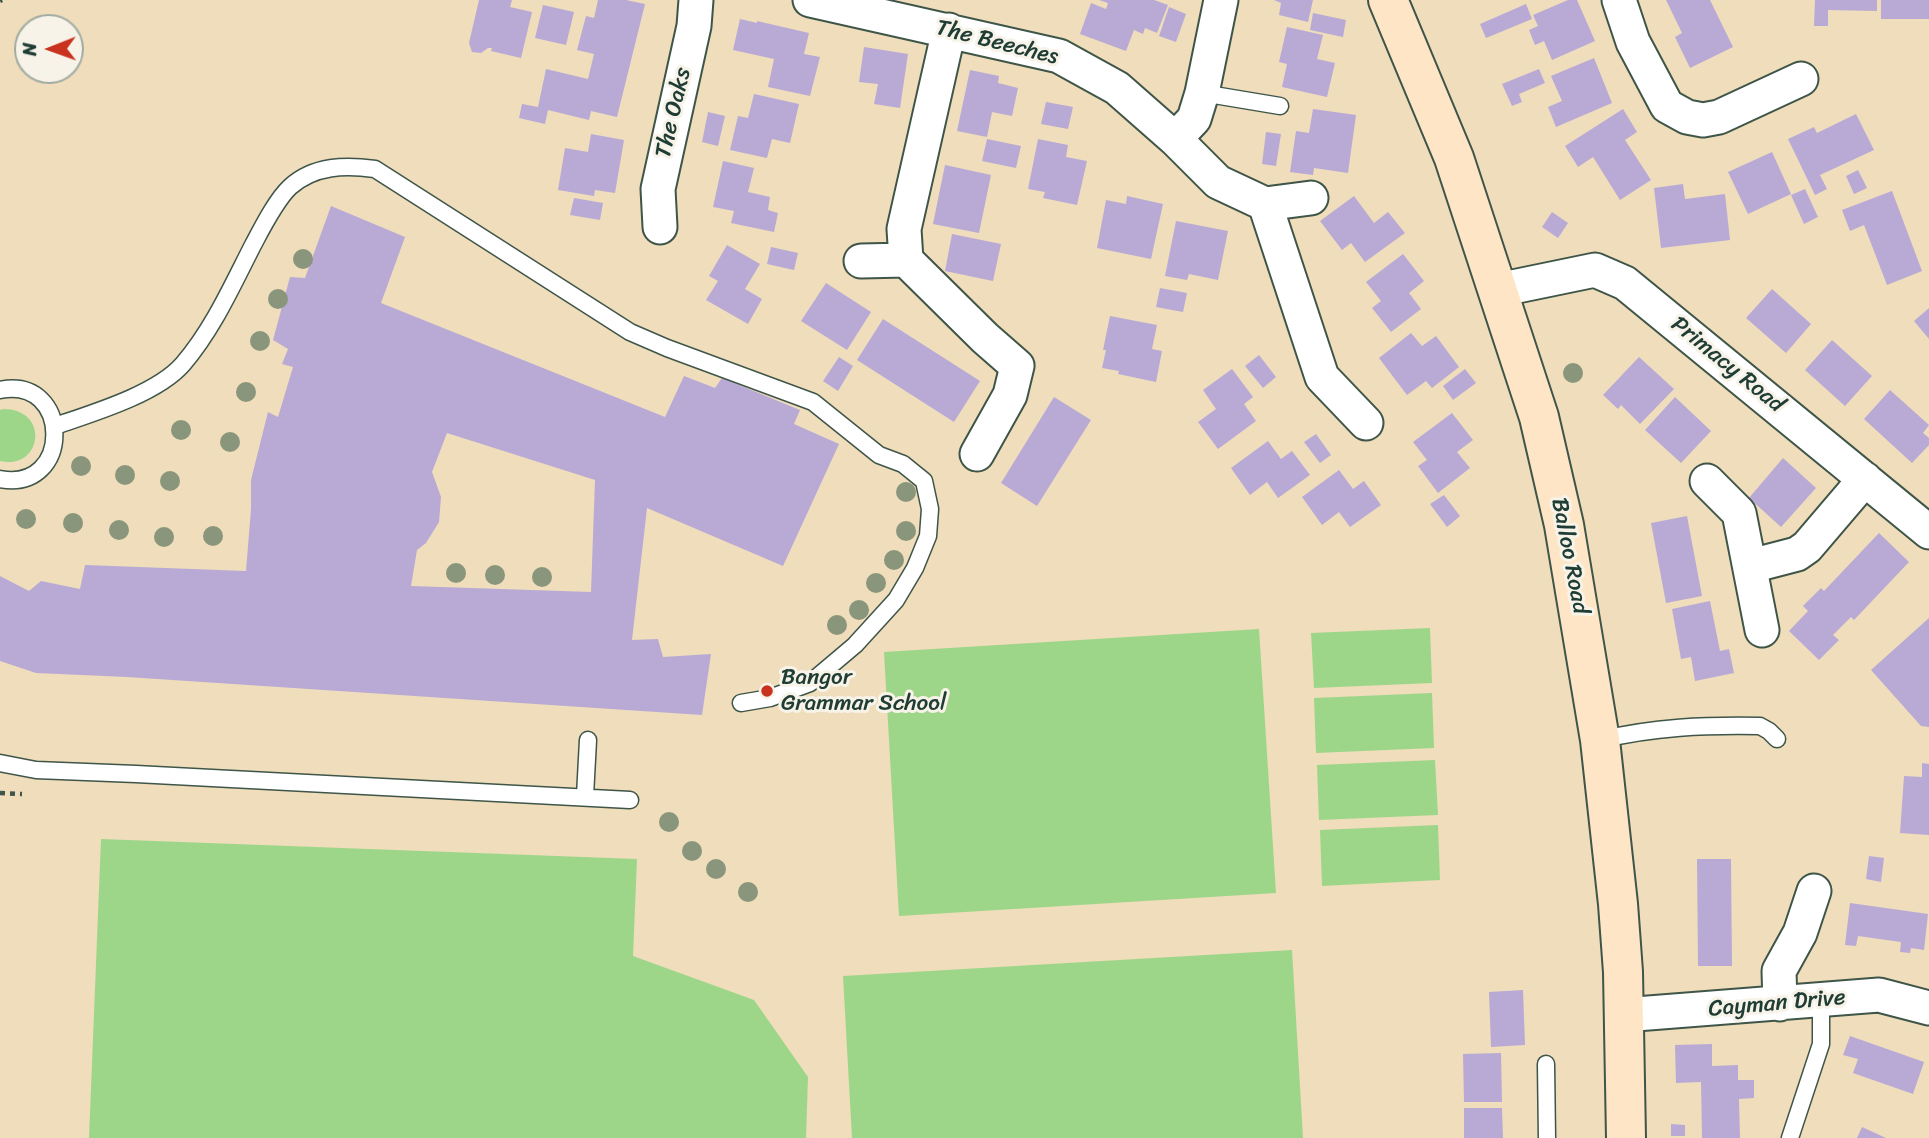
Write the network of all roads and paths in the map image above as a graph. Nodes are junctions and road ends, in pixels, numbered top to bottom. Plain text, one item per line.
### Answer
1 (696, 0) edge
2 (810, 0) edge
3 (1221, 0) edge
4 (1388, 0) edge
5 (1619, 0) edge
6 (878, 7) edge
7 (949, 30) junction
8 (1801, 79) dead end
9 (1202, 93) junction
10 (1280, 106) dead end
11 (1175, 139) junction
12 (1311, 198) dead end
13 (1265, 204) junction
14 (660, 226) dead end
15 (906, 260) junction
16 (861, 261) dead end
17 (1499, 290) junction
18 (0, 390) edge
19 (1366, 424) dead end
20 (55, 426) junction
21 (977, 454) dead end
22 (0, 479) edge
23 (1865, 479) junction
24 (1707, 481) dead end
25 (1929, 532) edge
26 (1751, 566) junction
27 (1762, 630) dead end
28 (741, 703) dead end
29 (1777, 739) dead end
30 (588, 740) dead end
31 (1600, 740) junction
32 (0, 763) edge
33 (585, 796) junction
34 (630, 800) dead end
35 (1814, 891) dead end
36 (1821, 1000) junction
37 (1780, 1004) junction
38 (1929, 1008) edge
39 (1623, 1015) junction
40 (1546, 1064) dead end
41 (1547, 1138) edge
42 (1626, 1138) edge
43 (1790, 1138) edge

1 - 14 street, The Oaks
2 - 6 street, The Beeches
3 - 9 street
4 - 17 street, Balloo Road
5 - 8 street
6 - 7 street, The Beeches
7 - 11 street, The Beeches
7 - 15 street
9 - 10 lane
9 - 11 street
11 - 13 street, The Beeches
12 - 13 street
13 - 19 street
15 - 16 street
15 - 21 street
17 - 23 street, Primacy Road
17 - 31 street, Balloo Road
18 - 20 lane
20 - 22 lane
20 - 28 lane
23 - 25 street, Primacy Road
23 - 26 street
24 - 26 street
26 - 27 street
29 - 31 lane
30 - 33 lane
31 - 39 street, Balloo Road
32 - 33 lane
33 - 34 lane
35 - 37 street
36 - 37 street, Cayman Drive
36 - 38 street, Cayman Drive
36 - 43 lane
37 - 39 street, Cayman Drive
39 - 42 street, Balloo Road
40 - 41 lane

